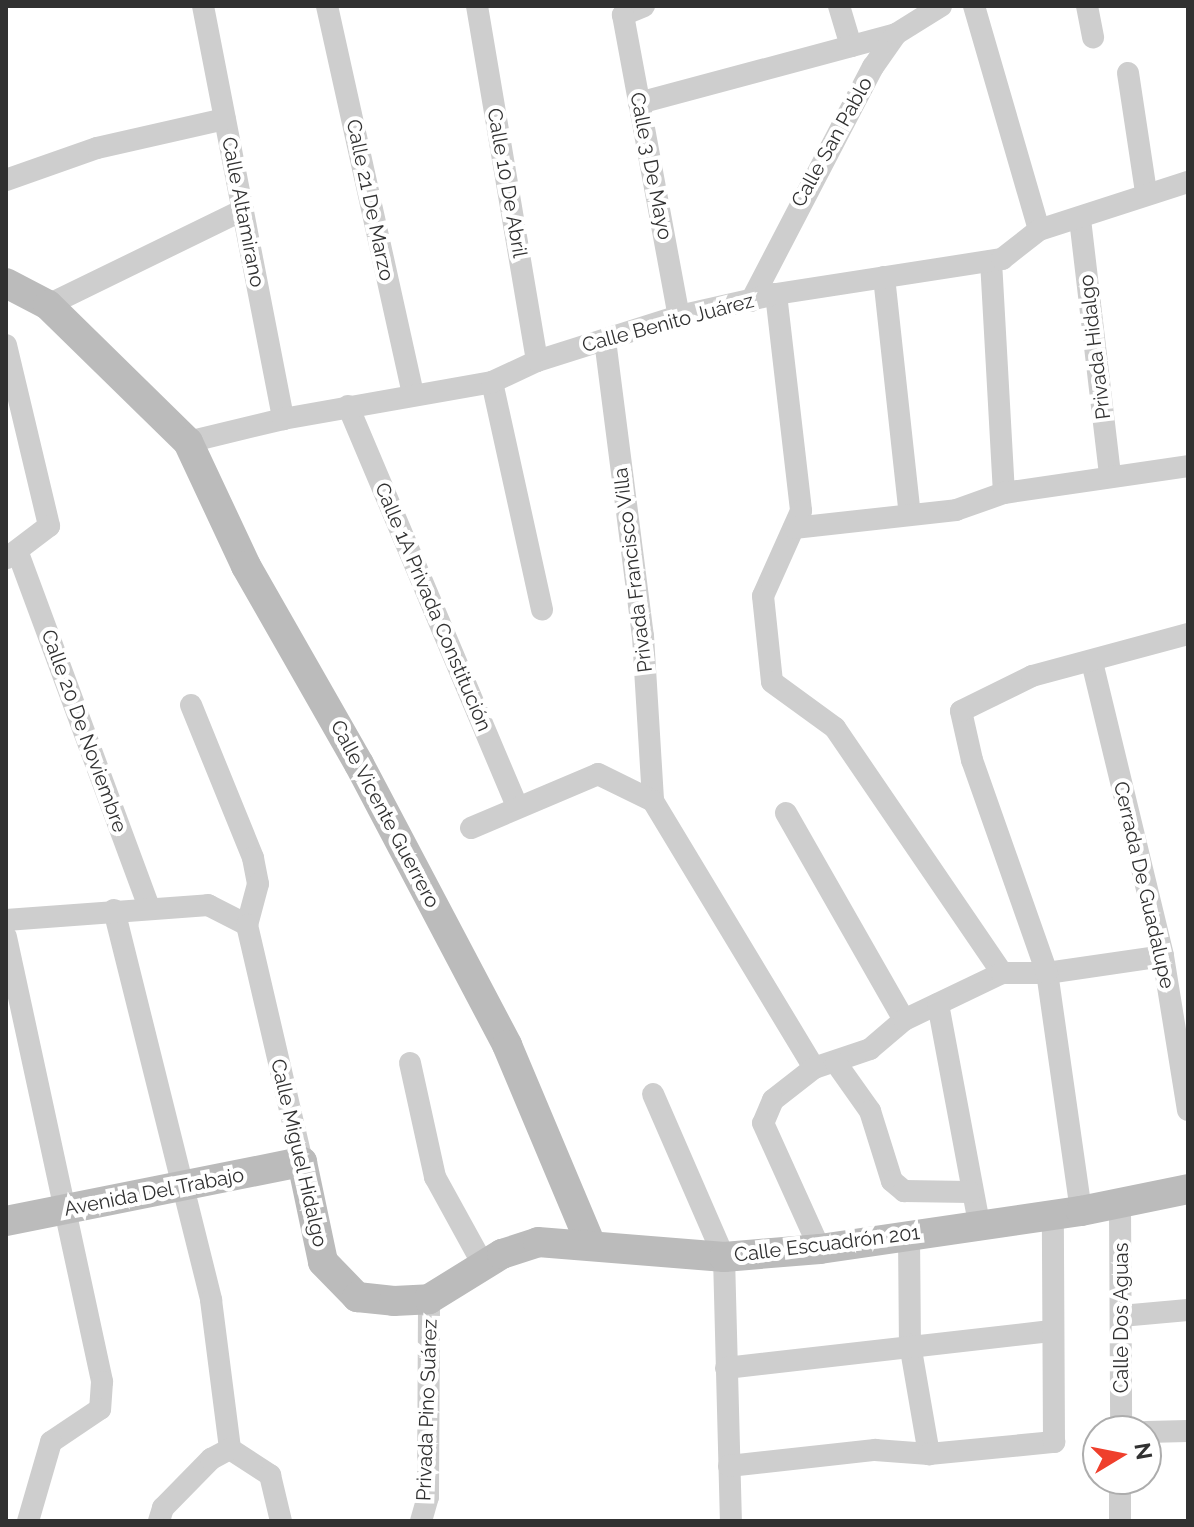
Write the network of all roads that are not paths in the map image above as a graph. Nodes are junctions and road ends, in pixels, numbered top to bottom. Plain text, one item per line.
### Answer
1 (203, 6) edge
2 (327, 6) edge
3 (477, 6) edge
4 (644, 6) edge
5 (839, 6) edge
6 (941, 6) edge
7 (974, 6) edge
8 (1087, 6) edge
9 (896, 34) junction
10 (1093, 37) dead end
11 (851, 46) junction
12 (1128, 73) dead end
13 (639, 103) junction
14 (225, 119) junction
15 (6, 180) edge
16 (1188, 182) edge
17 (1188, 189) edge
18 (1146, 192) junction
19 (243, 210) junction
20 (1080, 219) junction
21 (1039, 230) junction
22 (991, 261) junction
23 (884, 277) junction
24 (6, 283) edge
25 (776, 294) junction
26 (751, 301) junction
27 (48, 305) junction
28 (679, 316) junction
29 (605, 340) junction
30 (6, 345) edge
31 (537, 361) junction
32 (492, 382) junction
33 (413, 395) junction
34 (348, 406) junction
35 (13, 407) edge
36 (283, 419) junction
37 (188, 442) junction
38 (1188, 466) edge
39 (1110, 476) junction
40 (1004, 493) junction
41 (910, 515) junction
42 (794, 528) junction
43 (12, 556) edge
44 (542, 610) dead end
45 (1188, 634) edge
46 (1092, 662) junction
47 (191, 705) dead end
48 (653, 801) junction
49 (518, 808) junction
50 (786, 813) dead end
51 (471, 828) dead end
52 (149, 908) junction
53 (114, 910) junction
54 (6, 920) edge
55 (247, 925) junction
56 (6, 937) edge
57 (1163, 956) junction
58 (1002, 973) junction
59 (1047, 973) junction
60 (938, 1004) junction
61 (904, 1020) junction
62 (410, 1063) dead end
63 (825, 1066) junction
64 (653, 1094) dead end
65 (1188, 1110) edge
66 (302, 1162) junction
67 (184, 1188) junction
68 (1188, 1189) edge
69 (970, 1192) junction
70 (1120, 1205) junction
71 (67, 1209) junction
72 (1067, 1213) junction
73 (6, 1221) edge
74 (979, 1223) junction
75 (909, 1235) junction
76 (591, 1245) junction
77 (820, 1249) junction
78 (724, 1257) junction
79 (484, 1266) junction
80 (429, 1299) junction
81 (1188, 1310) edge
82 (1121, 1316) junction
83 (1053, 1331) junction
84 (910, 1344) junction
85 (726, 1368) junction
86 (1121, 1415) edge
87 (1188, 1431) edge
88 (1162, 1432) edge
89 (230, 1449) junction
90 (929, 1454) junction
91 (729, 1466) junction
92 (1120, 1495) edge
93 (28, 1521) edge
94 (159, 1521) edge
95 (281, 1521) edge
96 (421, 1521) edge
97 (731, 1521) edge
98 (1120, 1521) edge

1 - 14 street, Calle Altamirano
2 - 33 street, Calle 21 De Marzo
3 - 31 street, Calle 10 De Abril
4 - 13 street, Calle 3 De Mayo
5 - 11 street
6 - 9 street, Calle San Pablo
7 - 21 street
8 - 10 street
9 - 11 street
9 - 26 street, Calle San Pablo
11 - 13 street
12 - 18 street
13 - 28 street, Calle 3 De Mayo
14 - 15 street
14 - 19 street, Calle Altamirano
16 - 17 street
16 - 18 street, Calle Benito Juárez
18 - 20 street, Calle Benito Juárez
19 - 27 street
19 - 36 street, Calle Altamirano
20 - 21 street, Calle Benito Juárez
20 - 39 street, Privada Hidalgo
21 - 22 street, Calle Benito Juárez
22 - 23 street, Calle Benito Juárez
22 - 40 street
23 - 25 street, Calle Benito Juárez
23 - 41 street
24 - 27 street, Calle Vicente Guerrero
25 - 26 street, Calle Benito Juárez
25 - 42 street
26 - 28 street, Calle Benito Juárez
27 - 37 street, Calle Vicente Guerrero
28 - 29 street, Calle Benito Juárez
29 - 31 street, Calle Benito Juárez
29 - 48 street, Privada Francisco Villa
30 - 35 street
31 - 32 street, Calle Benito Juárez
32 - 33 street, Calle Benito Juárez
32 - 44 street
33 - 34 street, Calle Benito Juárez
34 - 36 street, Calle Benito Juárez
34 - 49 street, Calle 1A Privada Constitución
35 - 43 street
36 - 37 street, Calle Benito Juárez
37 - 76 street, Calle Vicente Guerrero
38 - 39 street
39 - 40 street
40 - 41 street
41 - 42 street
42 - 58 street
43 - 52 street, Calle 20 De Noviembre
45 - 46 street
46 - 57 street, Cerrada De Guadalupe
46 - 59 street
47 - 55 street
48 - 49 street
48 - 63 street
49 - 51 street
50 - 61 street
52 - 53 street
52 - 55 street
53 - 54 street
53 - 67 street
55 - 66 street, Calle Miguel Hidalgo
56 - 71 street
57 - 59 street
57 - 65 street, Cerrada De Guadalupe
58 - 59 street
58 - 60 street
59 - 72 street
60 - 61 street
60 - 69 street
61 - 63 street
62 - 79 street
63 - 69 street
63 - 77 street
64 - 78 street
66 - 67 street, Avenida Del Trabajo
66 - 80 street, Calle Miguel Hidalgo
67 - 71 street, Avenida Del Trabajo
67 - 89 street
68 - 70 street, Calle Escuadrón 201
69 - 74 street
70 - 72 street, Calle Escuadrón 201
70 - 82 street, Calle Dos Aguas
71 - 73 street, Avenida Del Trabajo
71 - 93 street
72 - 74 street, Calle Escuadrón 201
72 - 83 street
74 - 75 street, Calle Escuadrón 201
75 - 77 street, Calle Escuadrón 201
75 - 84 street
76 - 78 street, Calle Escuadrón 201
76 - 79 street, Calle Escuadrón 201
77 - 78 street, Calle Escuadrón 201
78 - 85 street
79 - 80 street, Calle Escuadrón 201
80 - 96 street, Privada Pino Suárez
81 - 82 street
82 - 86 street, Calle Dos Aguas
83 - 84 street
83 - 90 street
84 - 85 street
84 - 90 street
85 - 91 street
87 - 88 street
89 - 94 street
89 - 95 street
90 - 91 street
91 - 97 street
92 - 98 street

